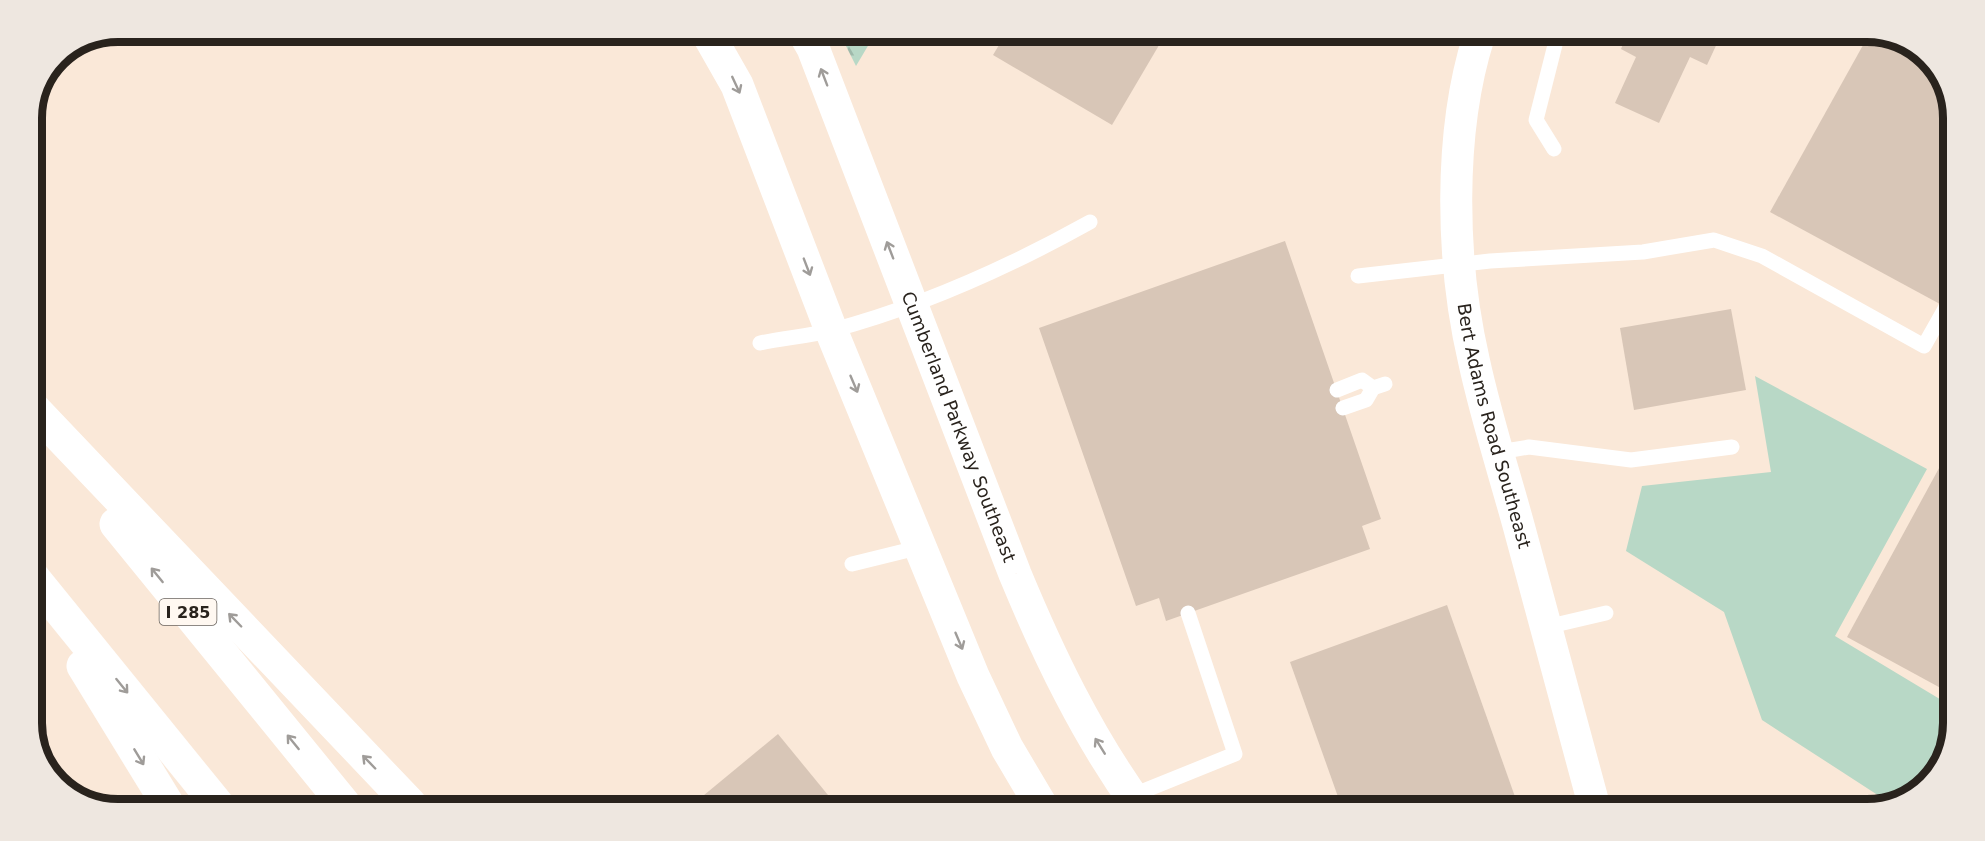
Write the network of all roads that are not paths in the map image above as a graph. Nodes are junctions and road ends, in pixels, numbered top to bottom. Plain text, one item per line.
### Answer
1 (713, 42) edge
2 (810, 42) edge
3 (1477, 42) edge
4 (1556, 42) edge
5 (1554, 149) dead end
6 (1090, 222) dead end
7 (1458, 266) junction
8 (1358, 276) dead end
9 (911, 305) junction
10 (1943, 312) edge
11 (831, 330) junction
12 (760, 343) dead end
13 (1337, 390) dead end
14 (1343, 408) dead end
15 (42, 418) edge
16 (42, 432) edge
17 (1732, 447) dead end
18 (1499, 452) junction
19 (921, 547) junction
20 (852, 564) dead end
21 (42, 588) edge
22 (42, 598) edge
23 (1188, 613) dead end
24 (1606, 613) dead end
25 (1546, 627) junction
26 (165, 799) edge
27 (213, 799) edge
28 (340, 799) edge
29 (405, 799) edge
30 (1037, 799) edge
31 (1126, 799) edge
32 (1137, 799) edge
33 (1594, 799) edge

1 -> 11 main road
9 -> 2 main road, Cumberland Parkway Southeast
3 - 7 street, Bert Adams Road Southeast
4 - 5 lane
6 - 9 lane
7 - 8 lane
7 - 10 lane
7 - 18 street, Bert Adams Road Southeast
9 - 11 lane
31 -> 9 main road, Cumberland Parkway Southeast
11 - 12 lane
11 -> 19 main road
13 - 14 lane
29 -> 15 main road
28 -> 16 main road, I 285
17 - 18 lane
18 - 25 street, Bert Adams Road Southeast
19 - 20 lane
19 -> 30 main road
21 -> 27 main road
22 -> 26 main road
23 - 32 lane
24 - 25 lane
25 - 33 street, Bert Adams Road Southeast

